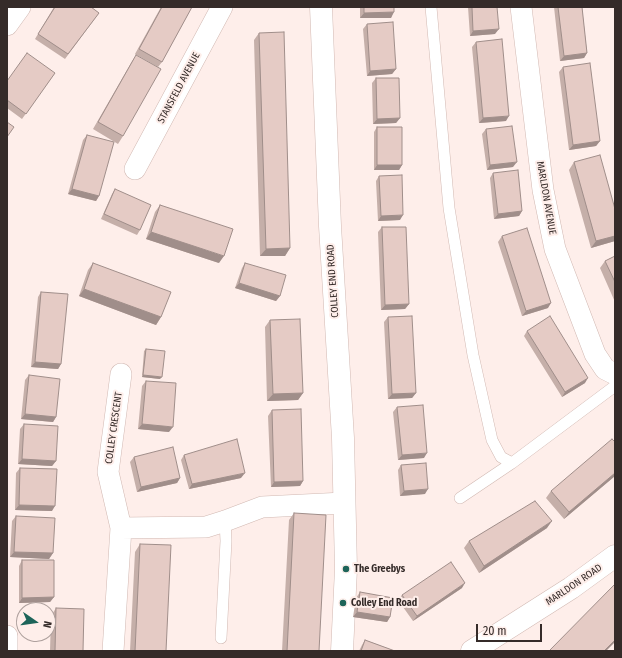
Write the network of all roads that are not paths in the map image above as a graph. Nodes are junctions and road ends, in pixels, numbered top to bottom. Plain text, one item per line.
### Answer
1 (20, 7) edge
2 (222, 7) edge
3 (321, 7) edge
4 (431, 7) edge
5 (521, 7) edge
6 (7, 25) edge
7 (135, 169) dead end
8 (121, 374) dead end
9 (615, 374) edge
10 (615, 386) edge
11 (512, 463) junction
12 (460, 498) dead end
13 (344, 503) junction
14 (226, 521) junction
15 (121, 528) junction
16 (615, 556) edge
17 (7, 636) edge
18 (221, 638) dead end
19 (483, 648) edge
20 (8, 651) edge
21 (113, 651) edge
22 (342, 651) edge

1 - 6 street
2 - 7 street, STANSFELD AVENUE
3 - 13 street, COLLEY END ROAD
4 - 11 lane
5 - 9 street, MARLDON AVENUE
8 - 15 street, COLLEY CRESCENT
10 - 11 lane
11 - 12 lane
13 - 14 street
13 - 22 street, COLLEY END ROAD
14 - 15 street
14 - 18 lane
15 - 21 street
16 - 19 street, MARLDON ROAD
17 - 20 street

